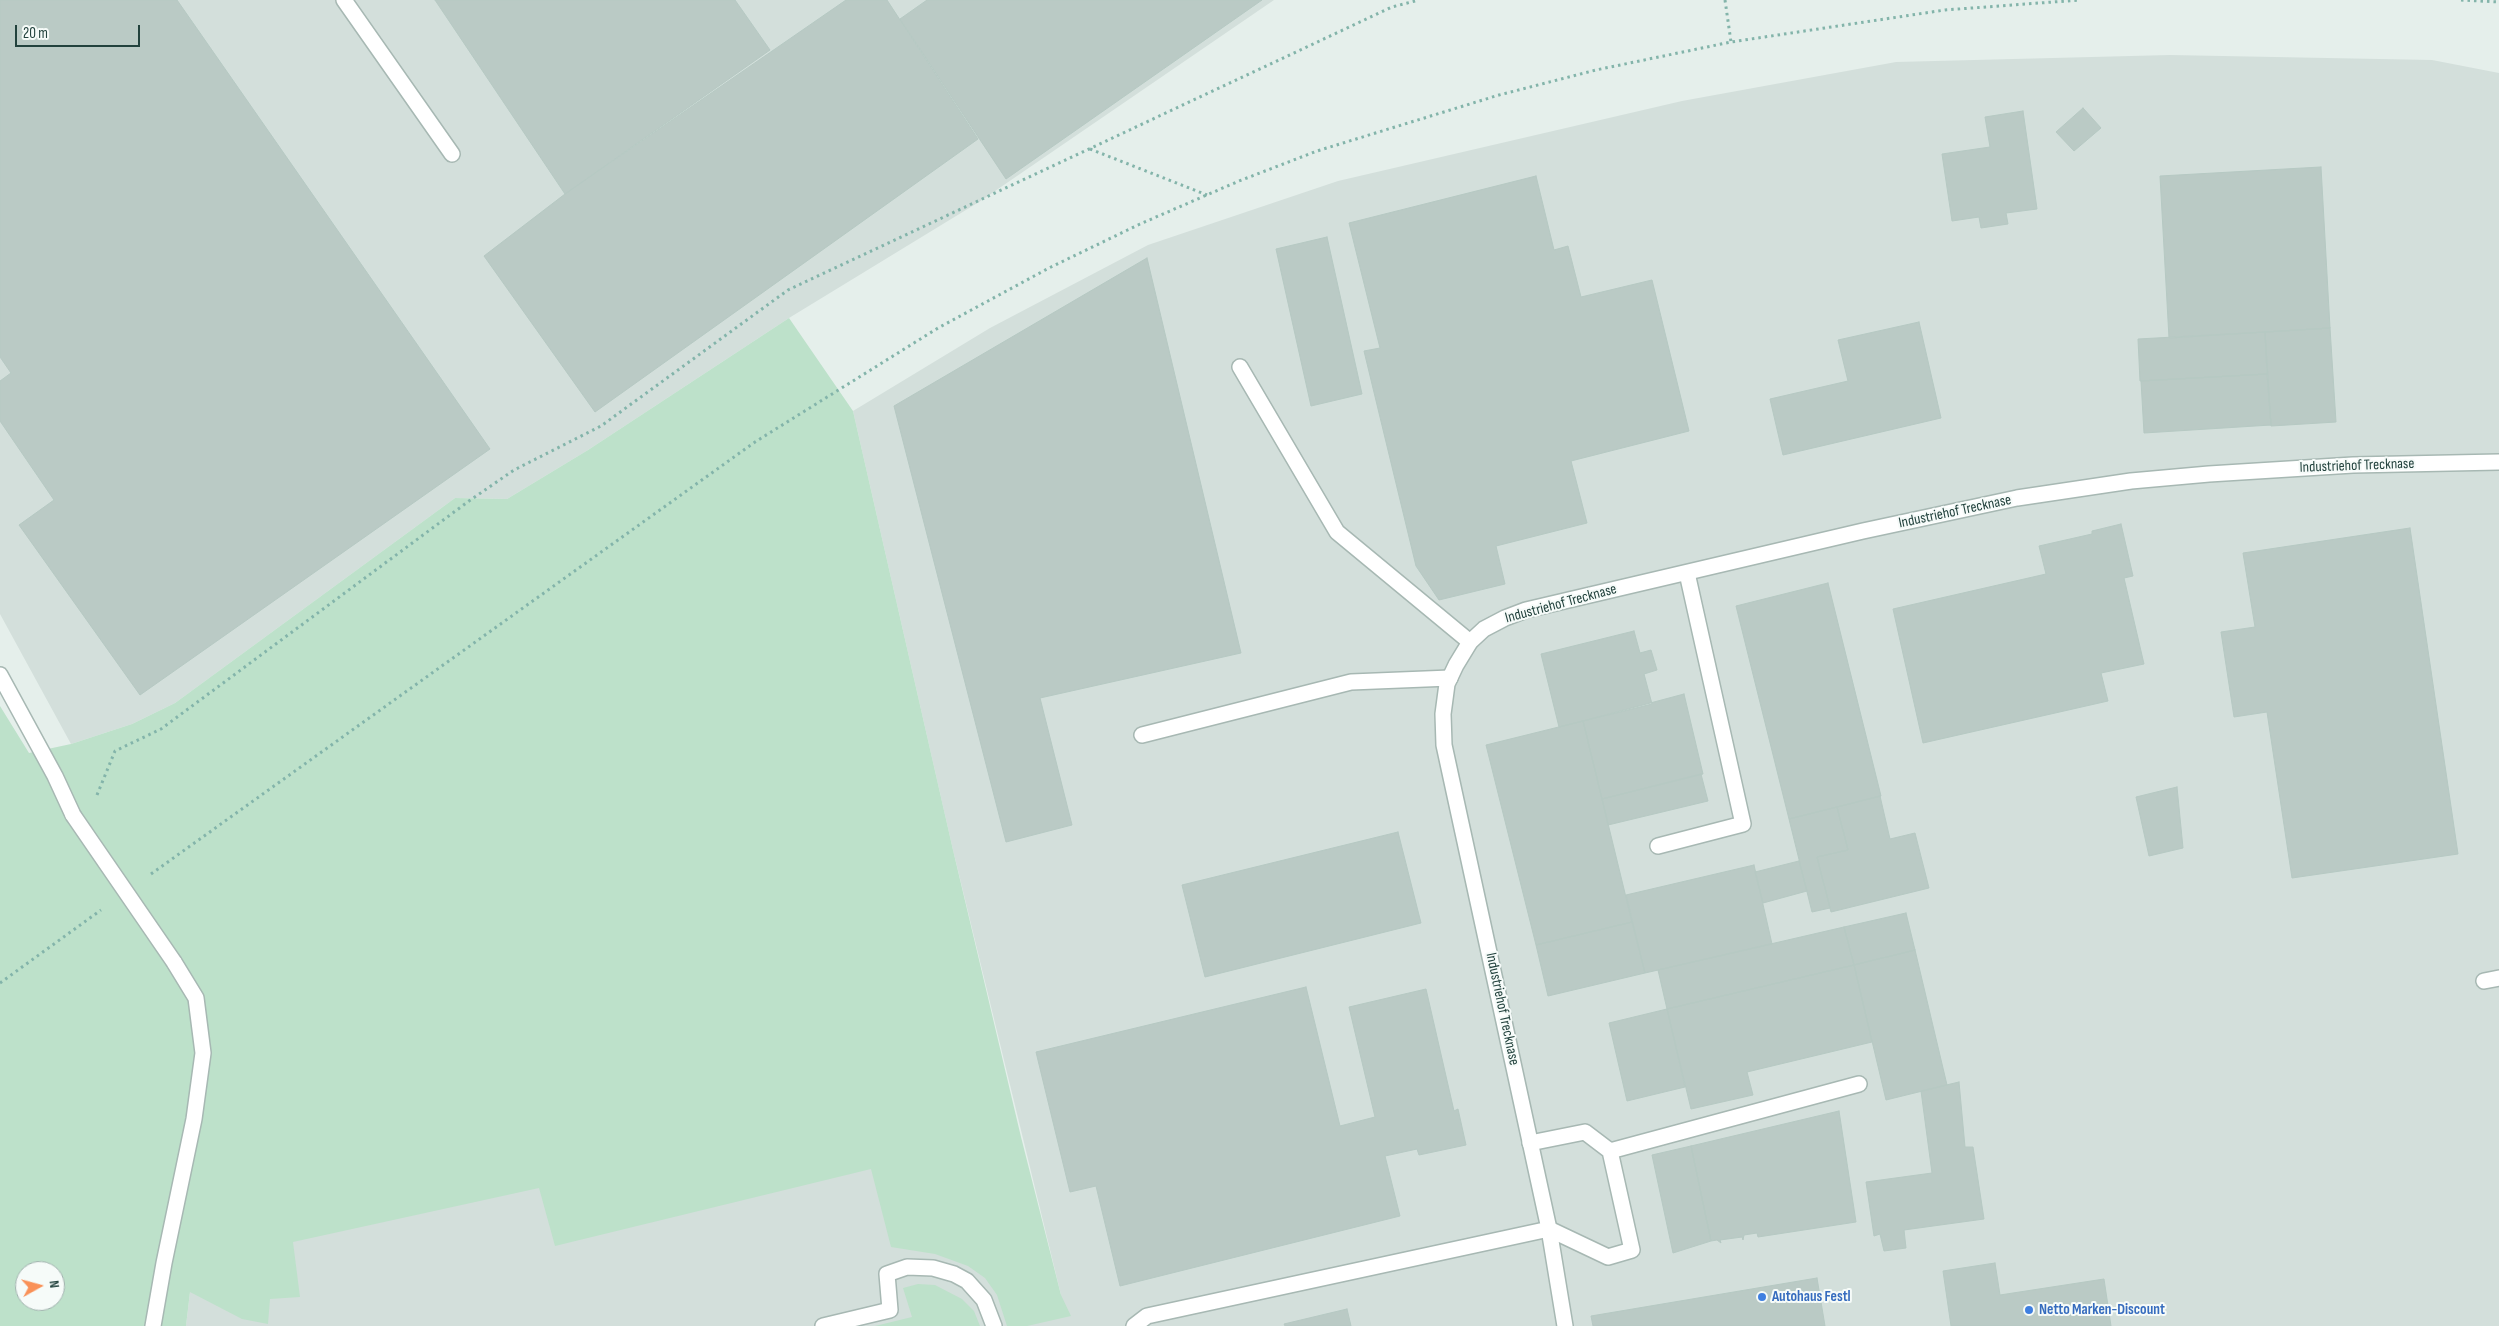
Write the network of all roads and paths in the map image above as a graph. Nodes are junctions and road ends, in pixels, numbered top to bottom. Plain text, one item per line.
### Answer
1 (344, 0) edge
2 (1418, 0) edge
3 (1725, 0) edge
4 (2080, 0) edge
5 (2461, 0) edge
6 (2499, 2) edge
7 (1731, 42) junction
8 (1090, 149) junction
9 (452, 154) dead end
10 (1207, 195) junction
11 (1240, 367) dead end
12 (2499, 462) edge
13 (1687, 573) junction
14 (1470, 642) junction
15 (0, 675) edge
16 (1450, 678) junction
17 (1142, 735) dead end
18 (97, 796) dead end
19 (1658, 846) dead end
20 (146, 878) dead end
21 (105, 907) dead end
22 (2499, 978) edge
23 (2484, 981) dead end
24 (0, 982) edge
25 (1859, 1084) dead end
26 (1530, 1143) junction
27 (1610, 1151) junction
28 (1549, 1229) junction
29 (153, 1326) edge
30 (823, 1326) edge
31 (994, 1326) edge
32 (1134, 1326) edge
33 (1565, 1326) edge

1 - 9 street
2 - 8 path
3 - 7 path
4 - 7 path
5 - 6 path
7 - 10 path
8 - 10 path
8 - 18 path
10 - 20 path
11 - 14 street
12 - 13 street, Industriehof Trecknase
13 - 14 street, Industriehof Trecknase
13 - 19 street
14 - 16 street, Industriehof Trecknase
15 - 29 street, bridge
16 - 17 street
16 - 26 street, Industriehof Trecknase
21 - 24 path
22 - 23 street
25 - 27 street
26 - 27 street
26 - 28 street, Industriehof Trecknase
27 - 28 street
28 - 32 street
28 - 33 street, Industriehof Trecknase
30 - 31 street

